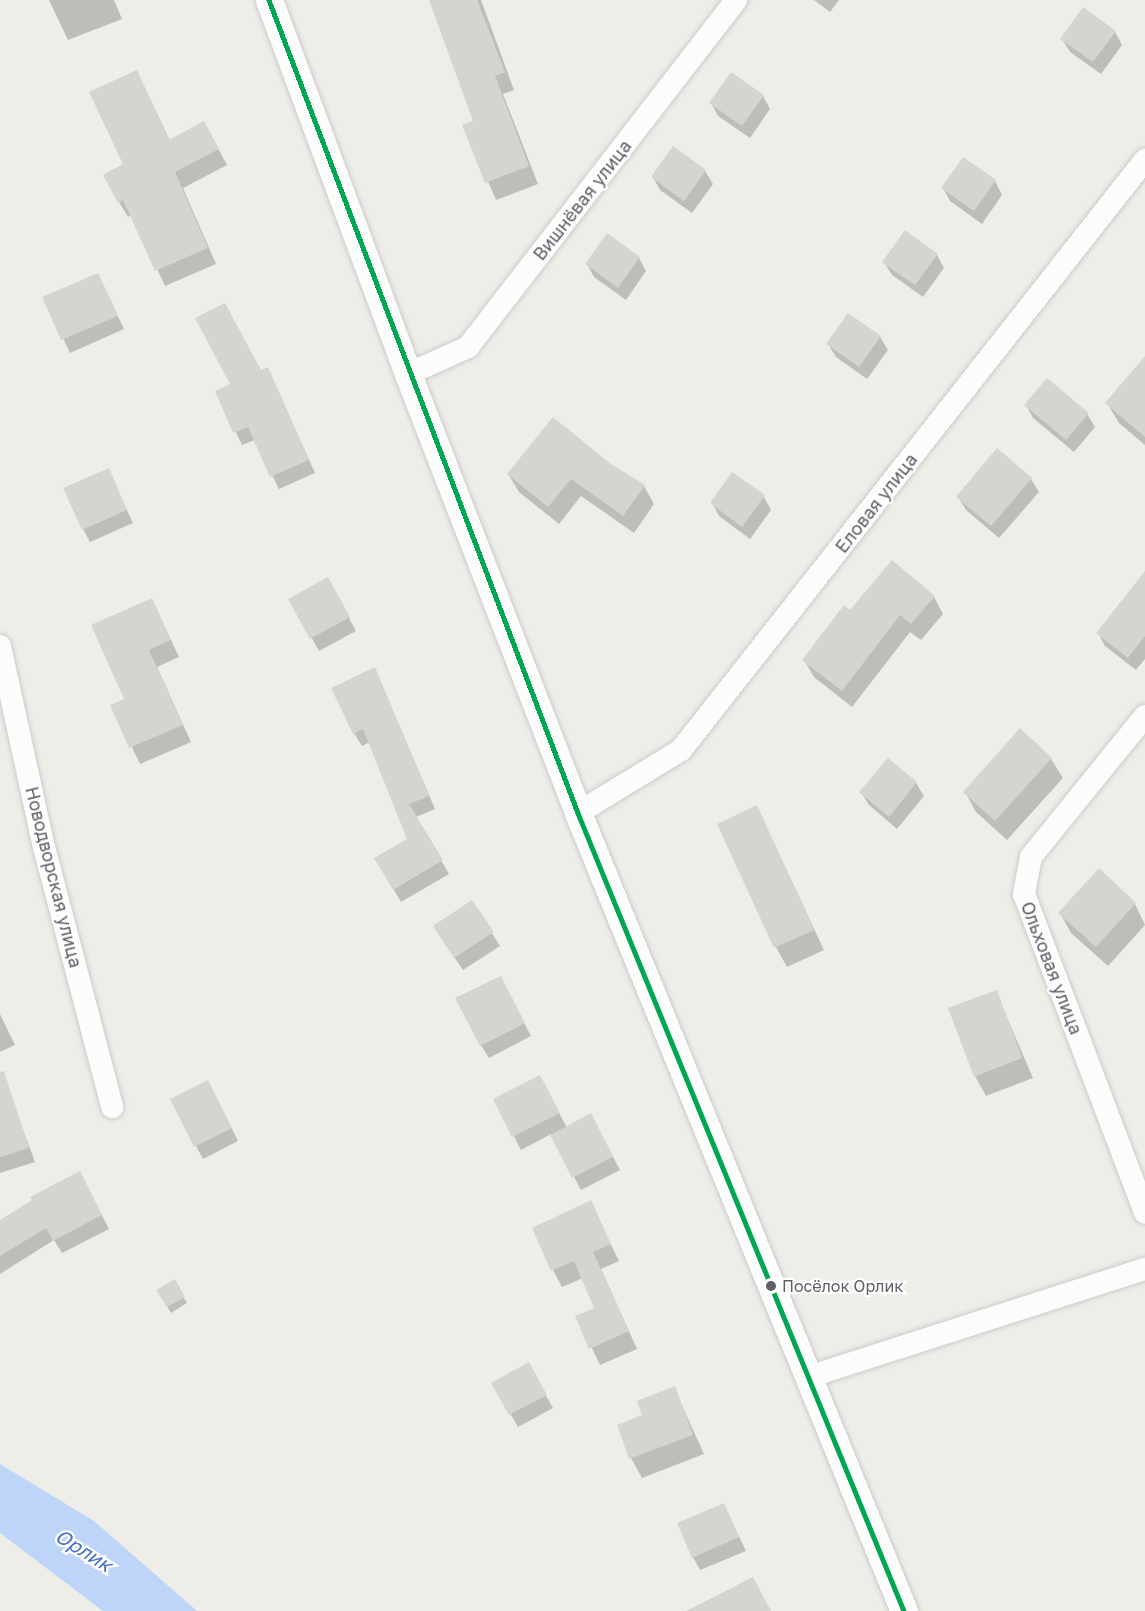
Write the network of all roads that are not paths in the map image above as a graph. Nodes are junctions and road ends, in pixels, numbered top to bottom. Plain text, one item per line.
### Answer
1 (269, 0) edge
2 (736, 0) edge
3 (1145, 160) edge
4 (408, 374) junction
5 (0, 646) edge
6 (1145, 716) edge
7 (578, 813) junction
8 (112, 1107) dead end
9 (1145, 1213) edge
10 (1145, 1269) edge
11 (808, 1377) junction
12 (904, 1611) edge

1 - 4 street
2 - 4 street, Вишнёвая улица
3 - 7 street, Еловая улица
4 - 7 street
5 - 8 street, Новодворская улица
6 - 9 street, Ольховая улица
7 - 11 street
10 - 11 street
11 - 12 street

